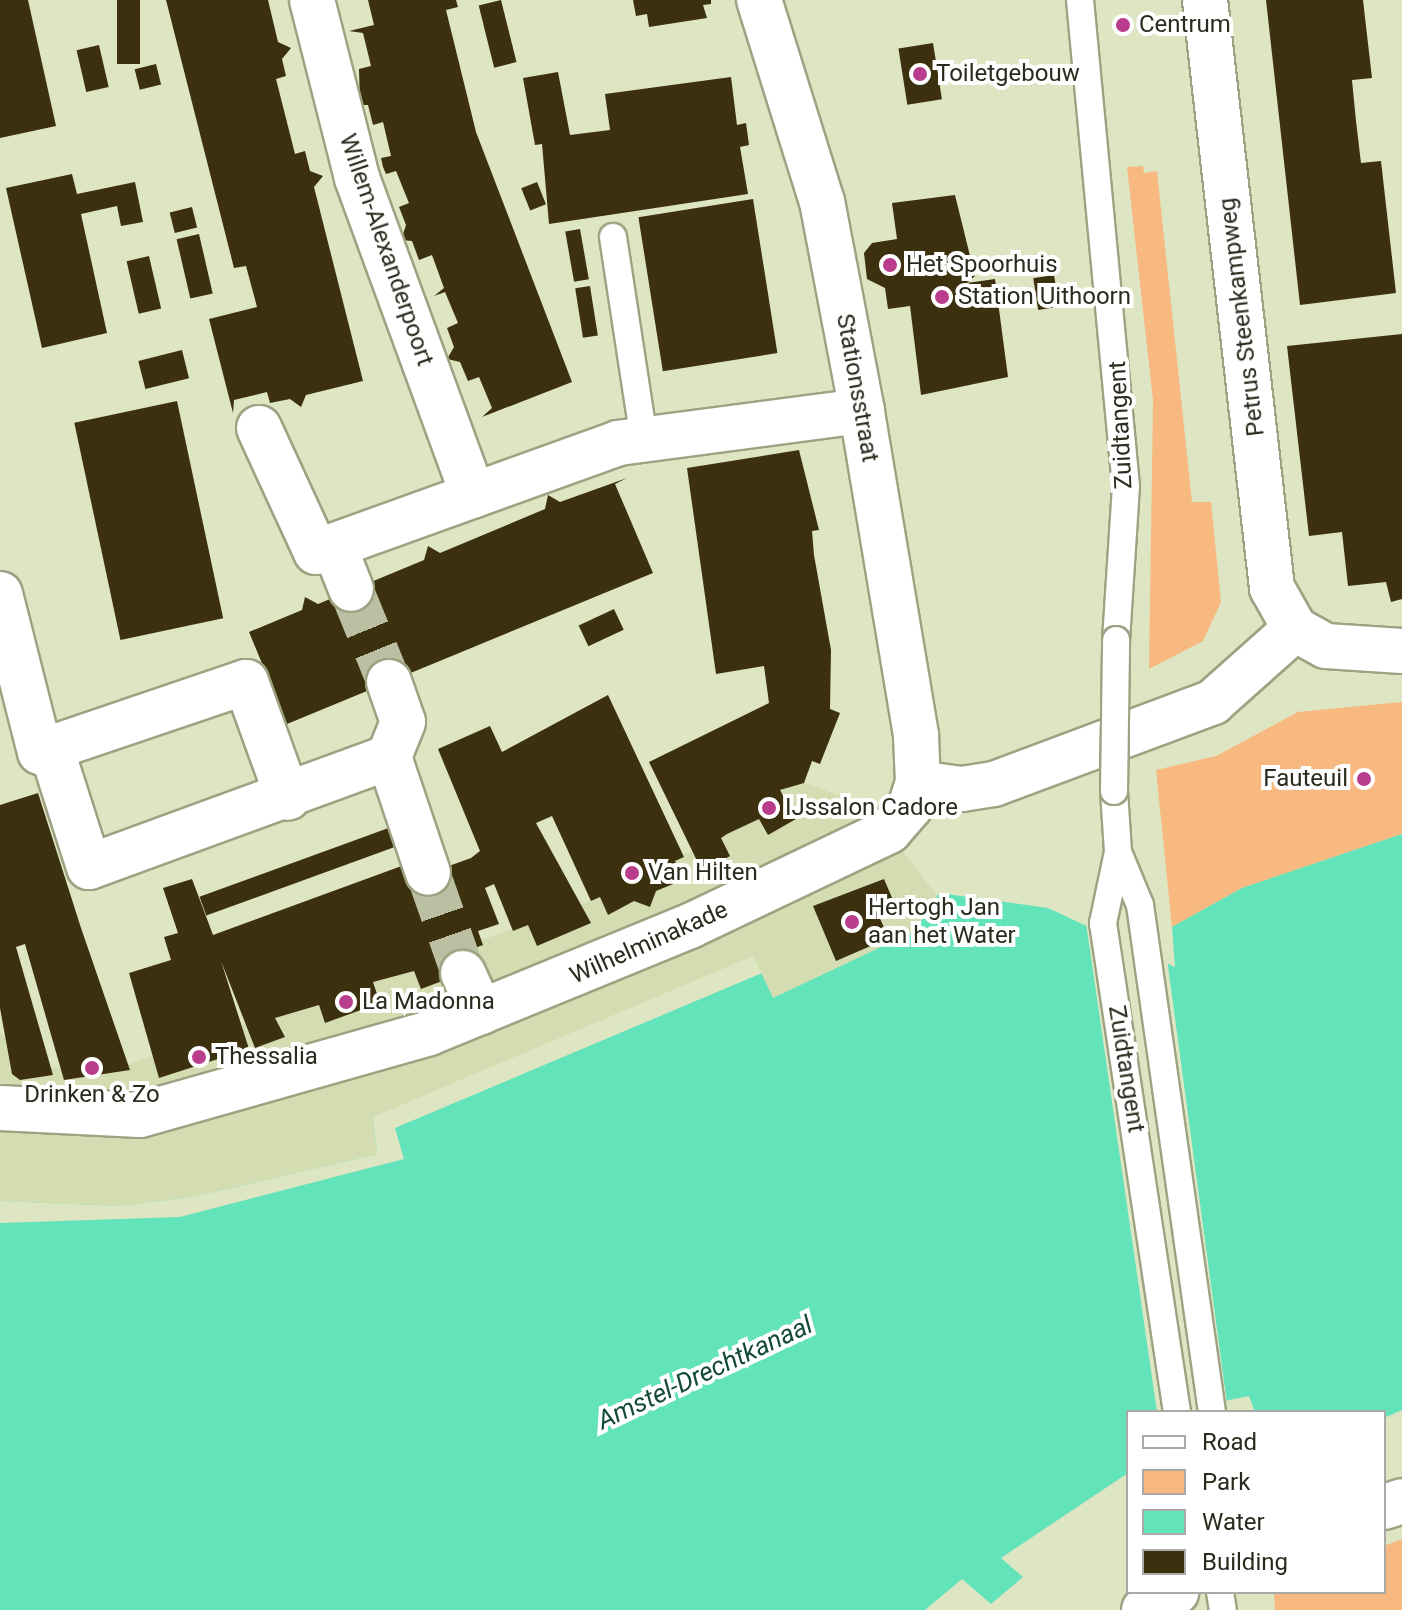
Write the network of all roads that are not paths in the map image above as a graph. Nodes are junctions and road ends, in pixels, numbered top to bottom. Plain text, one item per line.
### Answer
1 (312, 0) edge
2 (759, 0) edge
3 (1080, 0) edge
4 (1205, 0) edge
5 (613, 237) dead end
6 (862, 411) junction
7 (259, 428) dead end
8 (644, 440) junction
9 (473, 495) junction
10 (334, 546) junction
11 (351, 589) tunnel mouth
12 (0, 594) edge
13 (1295, 629) junction
14 (1402, 651) edge
15 (389, 682) tunnel mouth
16 (51, 748) junction
17 (389, 757) junction
18 (918, 783) junction
19 (288, 798) junction
20 (1118, 852) junction
21 (428, 873) tunnel mouth
22 (463, 973) tunnel mouth
23 (481, 1012) junction
24 (8, 1110) edge
25 (1177, 1410) edge
26 (1212, 1410) edge
27 (1172, 1594) edge
28 (1144, 1610) edge

1 - 9 street, Willem-Alexanderpoort
2 - 6 street, Stationsstraat
3 - 20 lane, Zuidtangent, bridge
4 - 13 street, Petrus Steenkampweg
5 - 8 lane
6 - 8 street
6 - 18 street, Stationsstraat
7 - 10 street
8 - 9 street
9 - 10 street
10 - 11 street
12 - 16 street
13 - 14 street
13 - 18 street
15 - 17 street
16 - 19 street
16 - 19 street
17 - 19 street
17 - 21 street
18 - 23 street, Wilhelminakade
20 - 25 lane, Zuidtangent
20 - 26 lane, Zuidtangent
22 - 23 street
23 - 24 street, Wilhelminakade
27 - 28 street

